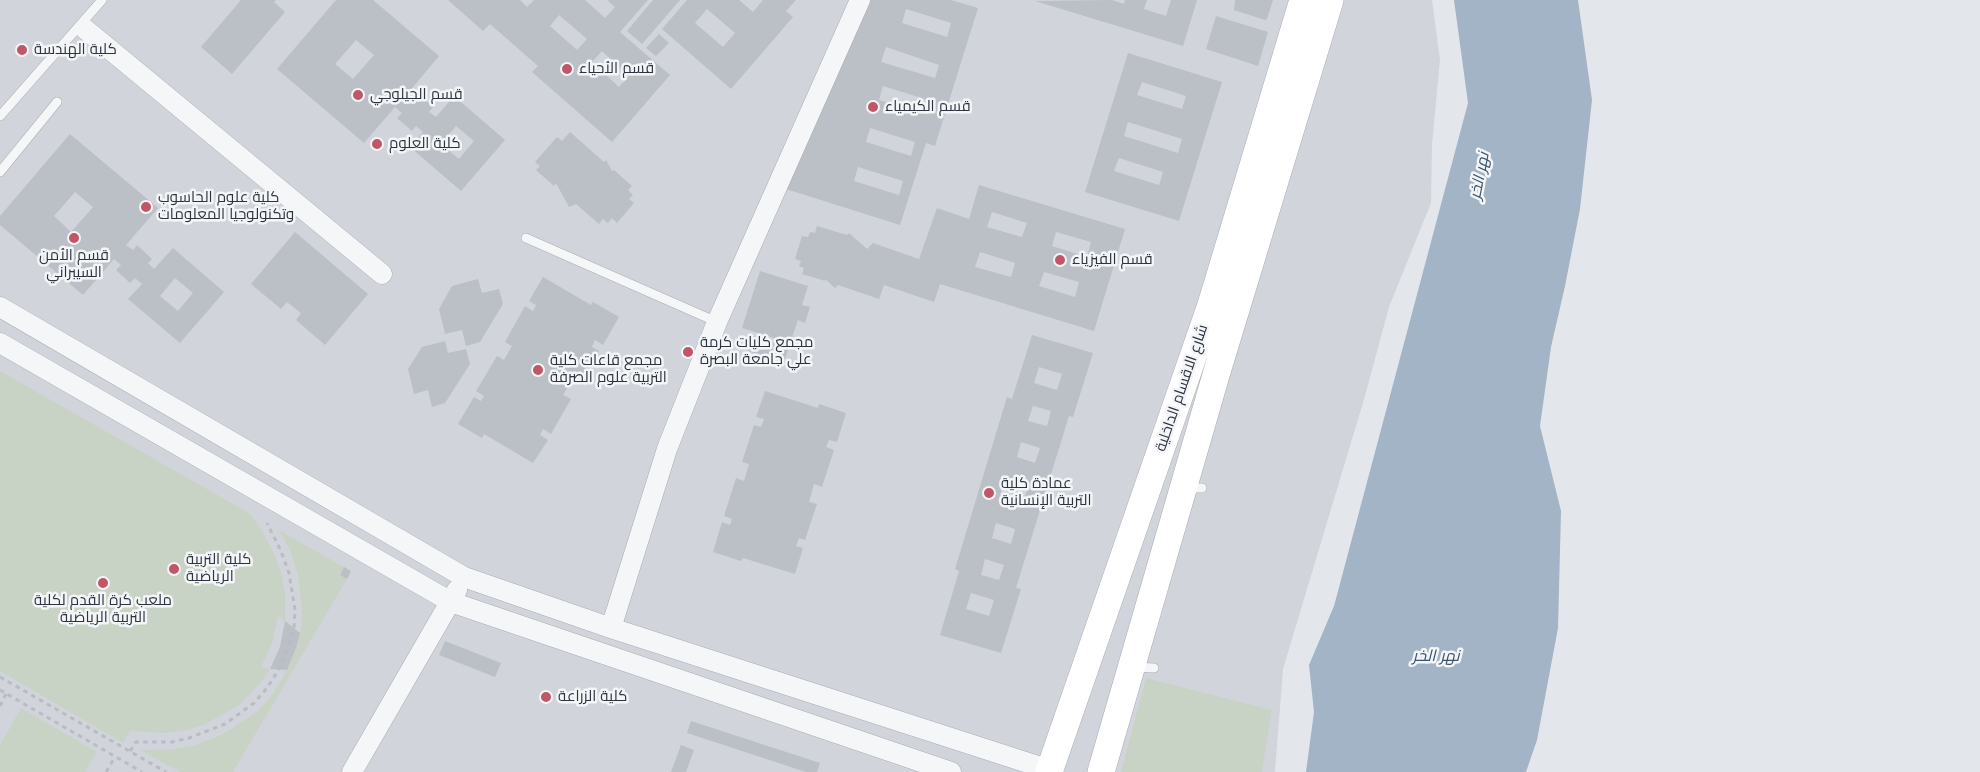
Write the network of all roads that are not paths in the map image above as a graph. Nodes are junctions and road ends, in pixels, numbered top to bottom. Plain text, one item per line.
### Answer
1 (102, 0) edge
2 (860, 0) edge
3 (1303, 0) edge
4 (1330, 0) edge
5 (85, 29) dead end
6 (57, 102) dead end
7 (0, 116) edge
8 (0, 172) edge
9 (526, 238) dead end
10 (382, 274) dead end
11 (0, 307) edge
12 (717, 322) junction
13 (0, 343) edge
14 (465, 578) junction
15 (451, 602) junction
16 (611, 628) junction
17 (1049, 771) edge
18 (351, 772) edge
19 (951, 772) edge
20 (1101, 772) edge

1 - 7 lane
2 - 12 street
3 - 17 street, شارع الاقسام الداخلية
4 - 20 street, شارع الاقسام الداخلية
5 - 10 street
6 - 8 lane
9 - 12 lane
11 - 14 street
12 - 16 street
13 - 15 street
14 - 15 street
14 - 16 street
15 - 18 street
15 - 19 street
16 - 17 street

